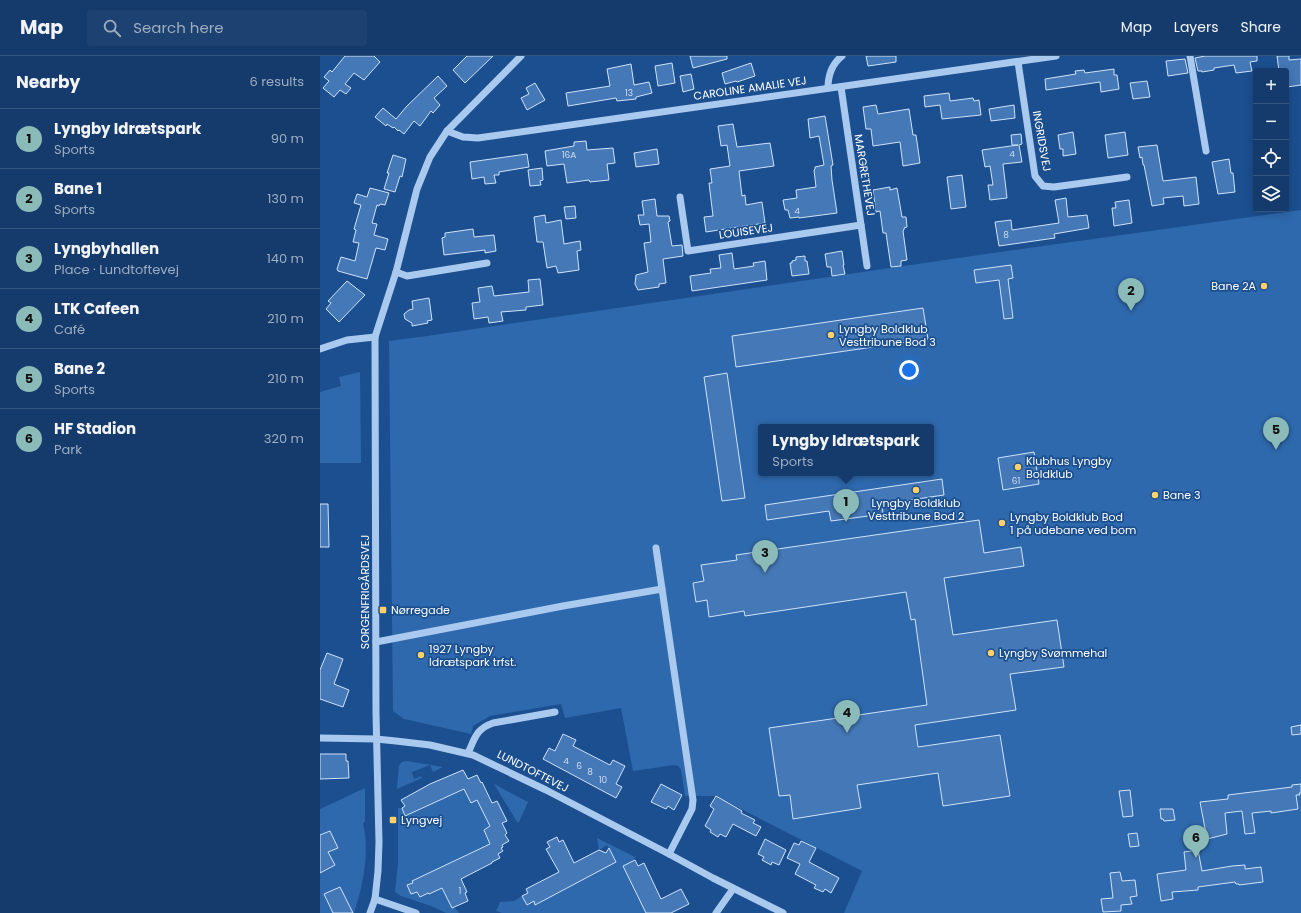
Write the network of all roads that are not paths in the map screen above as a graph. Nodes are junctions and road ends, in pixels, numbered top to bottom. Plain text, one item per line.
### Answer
1 (521, 56) edge
2 (842, 56) edge
3 (1056, 56) edge
4 (1190, 56) edge
5 (1018, 62) junction
6 (840, 87) junction
7 (828, 88) junction
8 (447, 131) junction
9 (1206, 151) dead end
10 (1127, 177) dead end
11 (680, 197) dead end
12 (861, 225) junction
13 (487, 263) dead end
14 (867, 266) dead end
15 (396, 272) junction
16 (375, 337) junction
17 (320, 349) edge
18 (656, 548) dead end
19 (662, 589) junction
20 (376, 642) junction
21 (555, 712) dead end
22 (320, 738) edge
23 (376, 739) junction
24 (468, 753) junction
25 (669, 854) junction
26 (733, 888) junction
27 (375, 899) junction
28 (370, 913) edge
29 (416, 913) edge
30 (716, 913) edge
31 (783, 913) edge

1 - 8 street, SORGENFRIGÅRDSVEJ
2 - 7 street
3 - 5 street, CAROLINE AMALIE VEJ
4 - 9 street
5 - 6 street, CAROLINE AMALIE VEJ
5 - 10 street, INGRIDSVEJ
6 - 7 street, CAROLINE AMALIE VEJ
6 - 12 street, MARGRETHEVEJ
7 - 8 street, CAROLINE AMALIE VEJ
8 - 15 street, SORGENFRIGÅRDSVEJ
11 - 12 street, LOUISEVEJ
12 - 14 street, MARGRETHEVEJ
13 - 15 street
15 - 16 street, SORGENFRIGÅRDSVEJ
16 - 17 street
16 - 20 street, SORGENFRIGÅRDSVEJ
18 - 19 street
19 - 20 street
19 - 25 street
20 - 23 street, SORGENFRIGÅRDSVEJ
21 - 24 street
22 - 23 street, LUNDTOFTEVEJ
23 - 24 street, LUNDTOFTEVEJ
23 - 27 street, SORGENFRIGÅRDSVEJ
24 - 25 street, LUNDTOFTEVEJ
25 - 26 street, LUNDTOFTEVEJ
26 - 30 street
26 - 31 street, LUNDTOFTEVEJ
27 - 28 street, SORGENFRIGÅRDSVEJ
27 - 29 street

